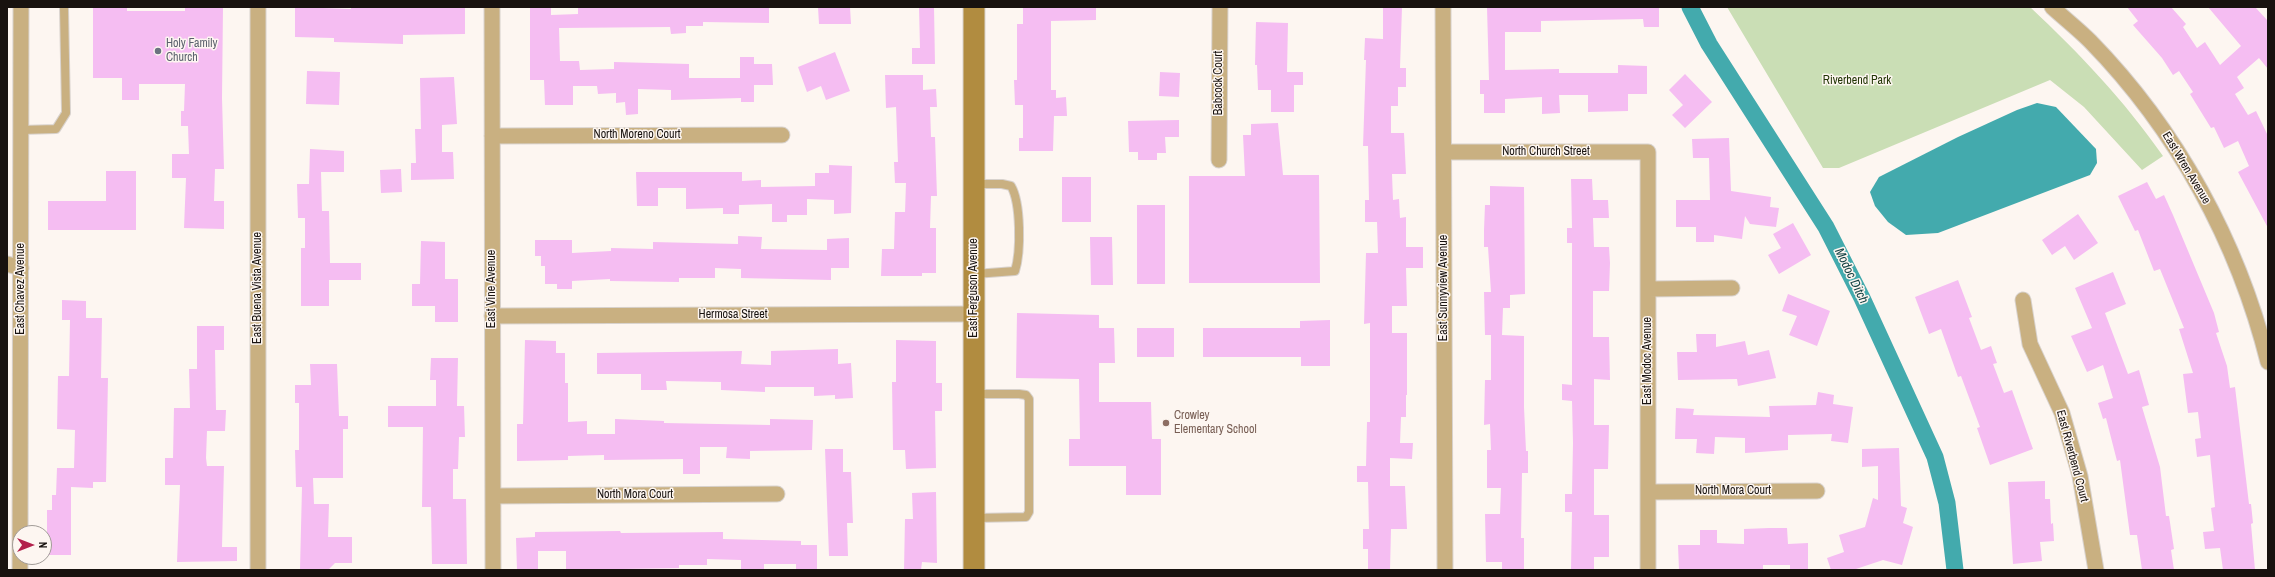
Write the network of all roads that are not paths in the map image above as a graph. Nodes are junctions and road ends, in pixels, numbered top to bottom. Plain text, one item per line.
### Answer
1 (21, 7) edge
2 (64, 7) edge
3 (258, 7) edge
4 (492, 7) edge
5 (974, 7) edge
6 (1220, 7) edge
7 (1443, 7) edge
8 (2052, 7) edge
9 (21, 130) junction
10 (782, 135) dead end
11 (492, 136) junction
12 (1444, 152) junction
13 (1648, 152) joint
14 (1219, 160) dead end
15 (973, 184) junction
16 (12, 268) edge
17 (974, 274) junction
18 (1732, 288) dead end
19 (1648, 289) junction
20 (2023, 300) dead end
21 (974, 314) junction
22 (492, 316) junction
23 (2268, 362) edge
24 (974, 394) junction
25 (1817, 491) dead end
26 (1648, 492) junction
27 (777, 494) dead end
28 (493, 496) junction
29 (974, 518) junction
30 (20, 570) edge
31 (258, 570) edge
32 (493, 570) edge
33 (974, 570) edge
34 (1445, 570) edge
35 (1648, 570) edge
36 (2096, 570) edge

1 - 9 street, East Chavez Avenue
2 - 9 lane
3 - 31 street, East Buena Vista Avenue
4 - 11 street, East Vine Avenue
5 - 15 street, East Ferguson Avenue
6 - 14 street, Babcock Court
7 - 12 street, East Sunnyview Avenue
8 - 23 street, East Wren Avenue
9 - 16 street, East Chavez Avenue
10 - 11 street, North Moreno Court
11 - 22 street, East Vine Avenue
12 - 13 street, North Church Street
12 - 34 street, East Sunnyview Avenue
13 - 19 street, East Modoc Avenue
15 - 17 street, East Ferguson Avenue
15 - 17 lane
16 - 30 street, East Chavez Avenue
17 - 21 street, East Ferguson Avenue
18 - 19 street
19 - 26 street, East Modoc Avenue
20 - 36 street, East Riverbend Court
21 - 22 street, Hermosa Street
21 - 24 street, East Ferguson Avenue
22 - 28 street, East Vine Avenue
24 - 29 street, East Ferguson Avenue
24 - 29 lane
25 - 26 street, North Mora Court
26 - 35 street, East Modoc Avenue
27 - 28 street, North Mora Court
28 - 32 street, East Vine Avenue
29 - 33 street, East Ferguson Avenue

